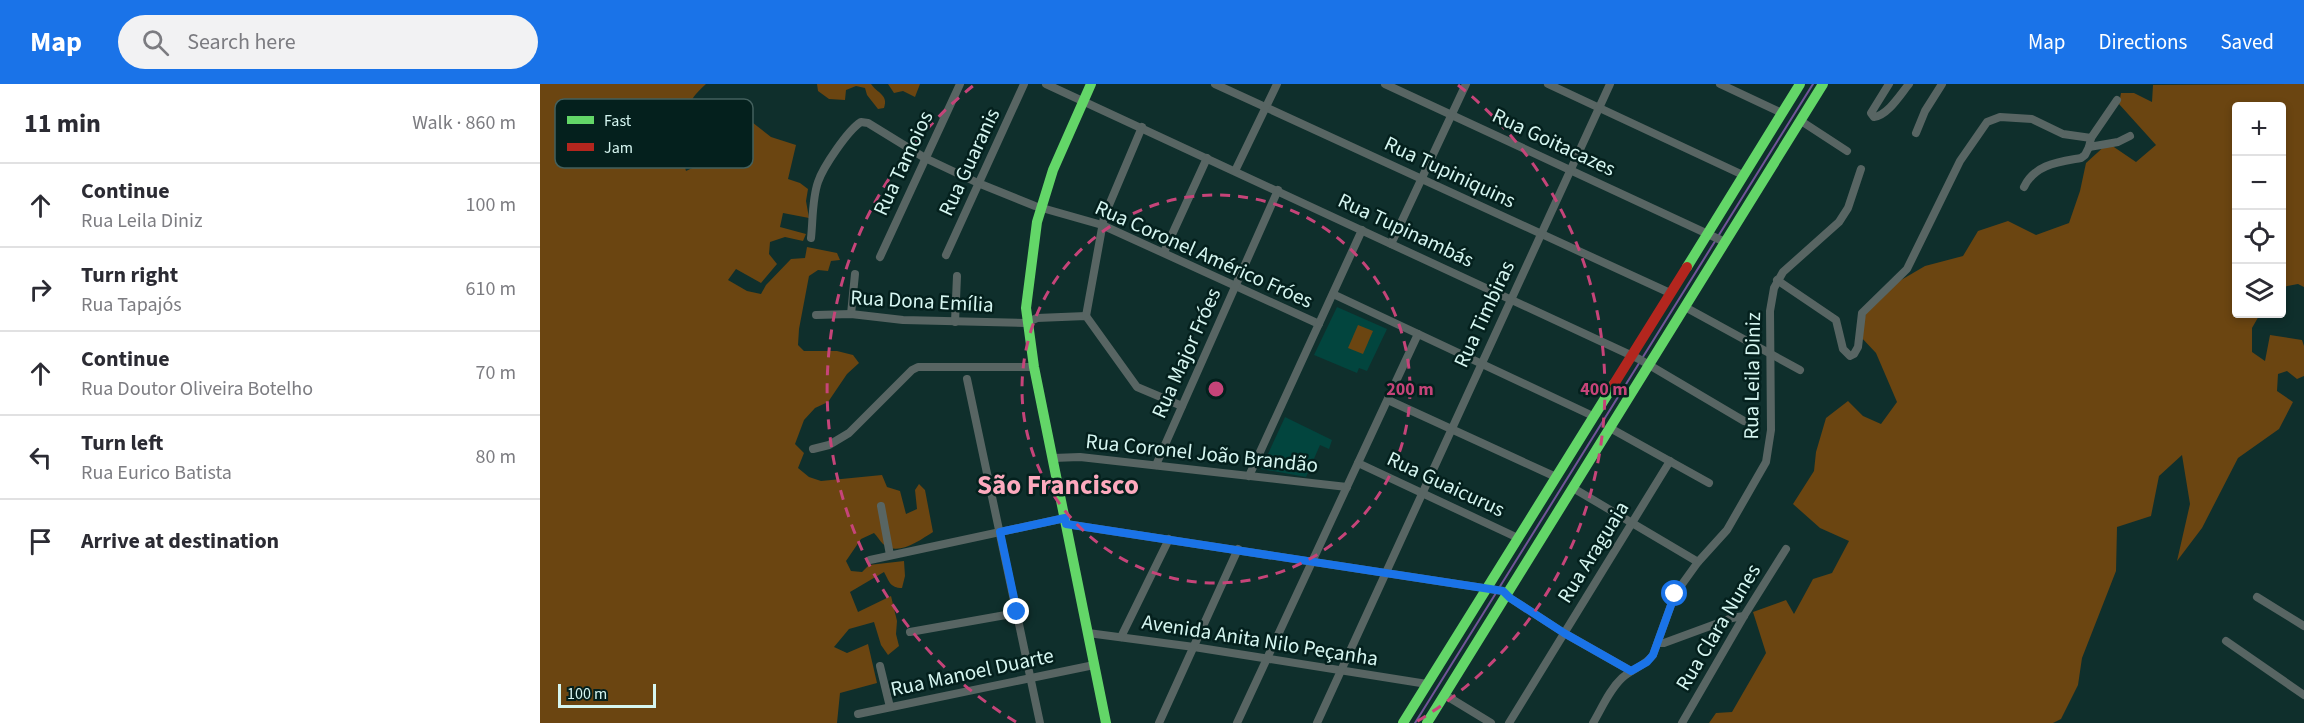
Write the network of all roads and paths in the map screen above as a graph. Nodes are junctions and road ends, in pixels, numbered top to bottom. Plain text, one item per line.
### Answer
1 (960, 84) edge
2 (1024, 84) edge
3 (1046, 84) edge
4 (1091, 84) edge
5 (1215, 84) edge
6 (1277, 84) edge
7 (1385, 84) edge
8 (1466, 84) edge
9 (1548, 84) edge
10 (1610, 84) edge
11 (1720, 84) edge
12 (1800, 84) edge
13 (1824, 84) edge
14 (1888, 84) edge
15 (1909, 84) edge
16 (1942, 84) edge
17 (1730, 86) edge
18 (1084, 100) junction
19 (2117, 100) dead end
20 (1266, 107) junction
21 (1599, 108) junction
22 (1782, 113) junction
23 (1452, 114) junction
24 (1801, 121) junction
25 (1142, 127) junction
26 (1916, 133) dead end
27 (2130, 136) dead end
28 (2091, 138) junction
29 (2089, 147) junction
30 (1847, 151) dead end
31 (925, 158) junction
32 (1207, 158) junction
33 (1570, 170) junction
34 (1235, 171) junction
35 (1860, 172) dead end
36 (1743, 175) junction
37 (1422, 179) junction
38 (978, 183) junction
39 (2024, 187) dead end
40 (1278, 190) junction
41 (1040, 208) junction
42 (1102, 225) junction
43 (1362, 230) junction
44 (1541, 233) junction
45 (1716, 237) junction
46 (811, 238) dead end
47 (1391, 244) junction
48 (1164, 252) junction
49 (946, 255) dead end
50 (880, 257) dead end
51 (855, 274) dead end
52 (957, 276) dead end
53 (1777, 280) junction
54 (1236, 286) junction
55 (1670, 293) junction
56 (1333, 294) junction
57 (1511, 300) junction
58 (1685, 307) junction
59 (816, 315) dead end
60 (851, 315) junction
61 (1086, 316) junction
62 (955, 322) junction
63 (1026, 323) junction
64 (1319, 324) junction
65 (1418, 334) junction
66 (1771, 354) junction
67 (1641, 360) junction
68 (1482, 364) junction
69 (1034, 367) junction
70 (1800, 370) dead end
71 (967, 380) dead end
72 (1388, 399) junction
73 (1182, 406) junction
74 (1593, 416) junction
75 (1744, 421) dead end
76 (1610, 428) junction
77 (1452, 429) junction
78 (813, 449) dead end
79 (1053, 458) junction
80 (1670, 461) junction
81 (1358, 463) junction
82 (1156, 465) junction
83 (1250, 476) junction
84 (1556, 477) junction
85 (1709, 483) dead end
86 (1347, 487) junction
87 (1573, 488) junction
88 (1422, 493) junction
89 (880, 506) dead end
90 (1065, 521) junction
91 (1632, 523) junction
92 (1000, 532) junction
93 (1518, 538) junction
94 (1169, 539) junction
95 (1238, 549) junction
96 (1786, 549) dead end
97 (890, 555) junction
98 (870, 560) dead end
99 (1313, 561) junction
100 (1698, 562) junction
101 (1386, 572) junction
102 (1490, 588) junction
103 (1505, 593) junction
104 (2257, 597) dead end
105 (1017, 612) junction
106 (1744, 615) junction
107 (2304, 626) edge
108 (910, 632) dead end
109 (1088, 633) junction
110 (1564, 633) junction
111 (1121, 637) junction
112 (2226, 641) dead end
113 (1659, 643) junction
114 (1194, 648) junction
115 (1267, 659) junction
116 (1094, 665) junction
117 (880, 666) dead end
118 (1341, 670) junction
119 (1631, 671) junction
120 (1030, 678) junction
121 (1427, 684) junction
122 (1444, 695) junction
123 (2304, 695) edge
124 (890, 707) junction
125 (858, 714) dead end
126 (1040, 723) edge
127 (1106, 723) edge
128 (1159, 723) edge
129 (1237, 723) edge
130 (1317, 723) edge
131 (1402, 723) edge
132 (1427, 723) edge
133 (1491, 723) edge
134 (1509, 723) edge
135 (1593, 723) edge
136 (1682, 723) edge

1 - 31 street, Rua Tamoios
2 - 38 street, Rua Guaranis
3 - 18 street, Rua Tupinambás
4 - 18 main road
5 - 20 street, Rua Tupiniquins
6 - 20 street
7 - 23 street, Rua Goitacazes
8 - 23 street
9 - 21 street
10 - 21 street, Rua Timbiras
11 - 17 street
12 - 22 main road
13 - 24 main road
14 - 15 street
16 - 26 street
17 - 22 street
18 - 25 street, Rua Tupinambás
18 - 41 main road
19 - 28 street
20 - 34 street
20 - 37 street, Rua Tupiniquins
21 - 33 street, Rua Timbiras
21 - 36 street
22 - 36 main road
23 - 33 street, Rua Goitacazes
23 - 37 street
24 - 30 street
24 - 45 main road
25 - 32 street, Rua Tupinambás
25 - 42 street
27 - 29 street
28 - 29 street
28 - 53 street
29 - 39 street
31 - 38 street, Rua Coronel Américo Fróes
31 - 46 street, Rua Coronel Américo Fróes
31 - 50 street, Rua Tamoios
32 - 34 street, Rua Tupinambás
32 - 48 street
33 - 44 street, Rua Timbiras
33 - 45 street, Rua Goitacazes
34 - 40 street, Rua Tupinambás
35 - 53 street
36 - 45 main road
37 - 44 street, Rua Tupiniquins
37 - 47 street
38 - 41 street, Rua Coronel Américo Fróes
38 - 49 street, Rua Guaranis
40 - 43 street, Rua Tupinambás
40 - 54 street, Rua Major Fróes
41 - 42 street, Rua Coronel Américo Fróes
41 - 63 main road
42 - 48 street, Rua Coronel Américo Fróes
42 - 61 street
43 - 47 street, Rua Tupinambás
43 - 56 street
44 - 55 street, Rua Tupiniquins
44 - 57 street, Rua Timbiras
45 - 55 main road
45 - 58 main road
47 - 57 street, Rua Tupinambás
48 - 54 street, Rua Coronel Américo Fróes
51 - 60 street
52 - 62 street
53 - 66 street, Rua Leila Diniz
54 - 64 street, Rua Coronel Américo Fróes
54 - 73 street, Rua Major Fróes
55 - 67 main road
56 - 64 street
56 - 65 street
57 - 67 street, Rua Tupinambás
57 - 68 street, Rua Timbiras
58 - 66 street
58 - 67 main road
59 - 60 street, Rua Dona Emília
60 - 62 street, Rua Dona Emília
61 - 63 street, Rua Dona Emília
61 - 73 street
62 - 63 street, Rua Dona Emília
63 - 69 main road
64 - 83 street
65 - 68 street
65 - 72 street
66 - 70 street
66 - 100 street, Rua Leila Diniz
67 - 74 main road
67 - 75 street, Rua Tupinambás
67 - 76 main road
68 - 74 street
68 - 77 street, Rua Timbiras
69 - 78 street
69 - 79 main road
71 - 92 street
72 - 77 street
72 - 81 street
73 - 82 street, Rua Major Fróes
74 - 84 main road
76 - 80 street
76 - 87 main road
77 - 84 street
77 - 88 street, Rua Timbiras
79 - 82 street, Rua Coronel João Brandão
79 - 90 main road
80 - 85 street
80 - 91 street, Rua Araguaia
81 - 86 street
81 - 88 street, Rua Guaicurus
82 - 83 street, Rua Coronel João Brandão
83 - 86 street, Rua Coronel João Brandão
84 - 93 main road
86 - 99 street
87 - 91 street
87 - 103 main road
88 - 93 street, Rua Guaicurus
88 - 101 street, Rua Timbiras
89 - 97 street
90 - 92 street
90 - 94 street
90 - 109 main road
91 - 100 street
91 - 110 street, Rua Araguaia
92 - 97 street
92 - 105 street
93 - 102 main road
94 - 95 street
94 - 111 street
95 - 99 street
95 - 114 street
96 - 106 street, Rua Clara Nunes
97 - 98 street
99 - 101 street
99 - 115 street
100 - 113 street, Rua Leila Diniz
101 - 102 street
101 - 118 street, Rua Timbiras
102 - 103 street
102 - 121 main road
103 - 110 street
103 - 122 main road
104 - 107 street
105 - 108 street
105 - 120 street
106 - 113 street
106 - 136 street, Rua Clara Nunes
109 - 111 street, Avenida Anita Nilo Peçanha
109 - 116 main road
110 - 119 street
110 - 134 street, Rua Araguaia
111 - 114 street, Avenida Anita Nilo Peçanha
112 - 123 street
113 - 119 street, Rua Leila Diniz
114 - 115 street, Avenida Anita Nilo Peçanha
114 - 128 street
115 - 118 street, Avenida Anita Nilo Peçanha
115 - 129 street
116 - 120 street, Rua Manoel Duarte
116 - 127 main road
117 - 124 street
118 - 121 street, Avenida Anita Nilo Peçanha
118 - 130 street, Rua Timbiras
119 - 135 street, Rua Leila Diniz
120 - 124 street, Rua Manoel Duarte
120 - 126 street
121 - 131 main road
122 - 132 main road
122 - 133 street
124 - 125 street, Rua Manoel Duarte

